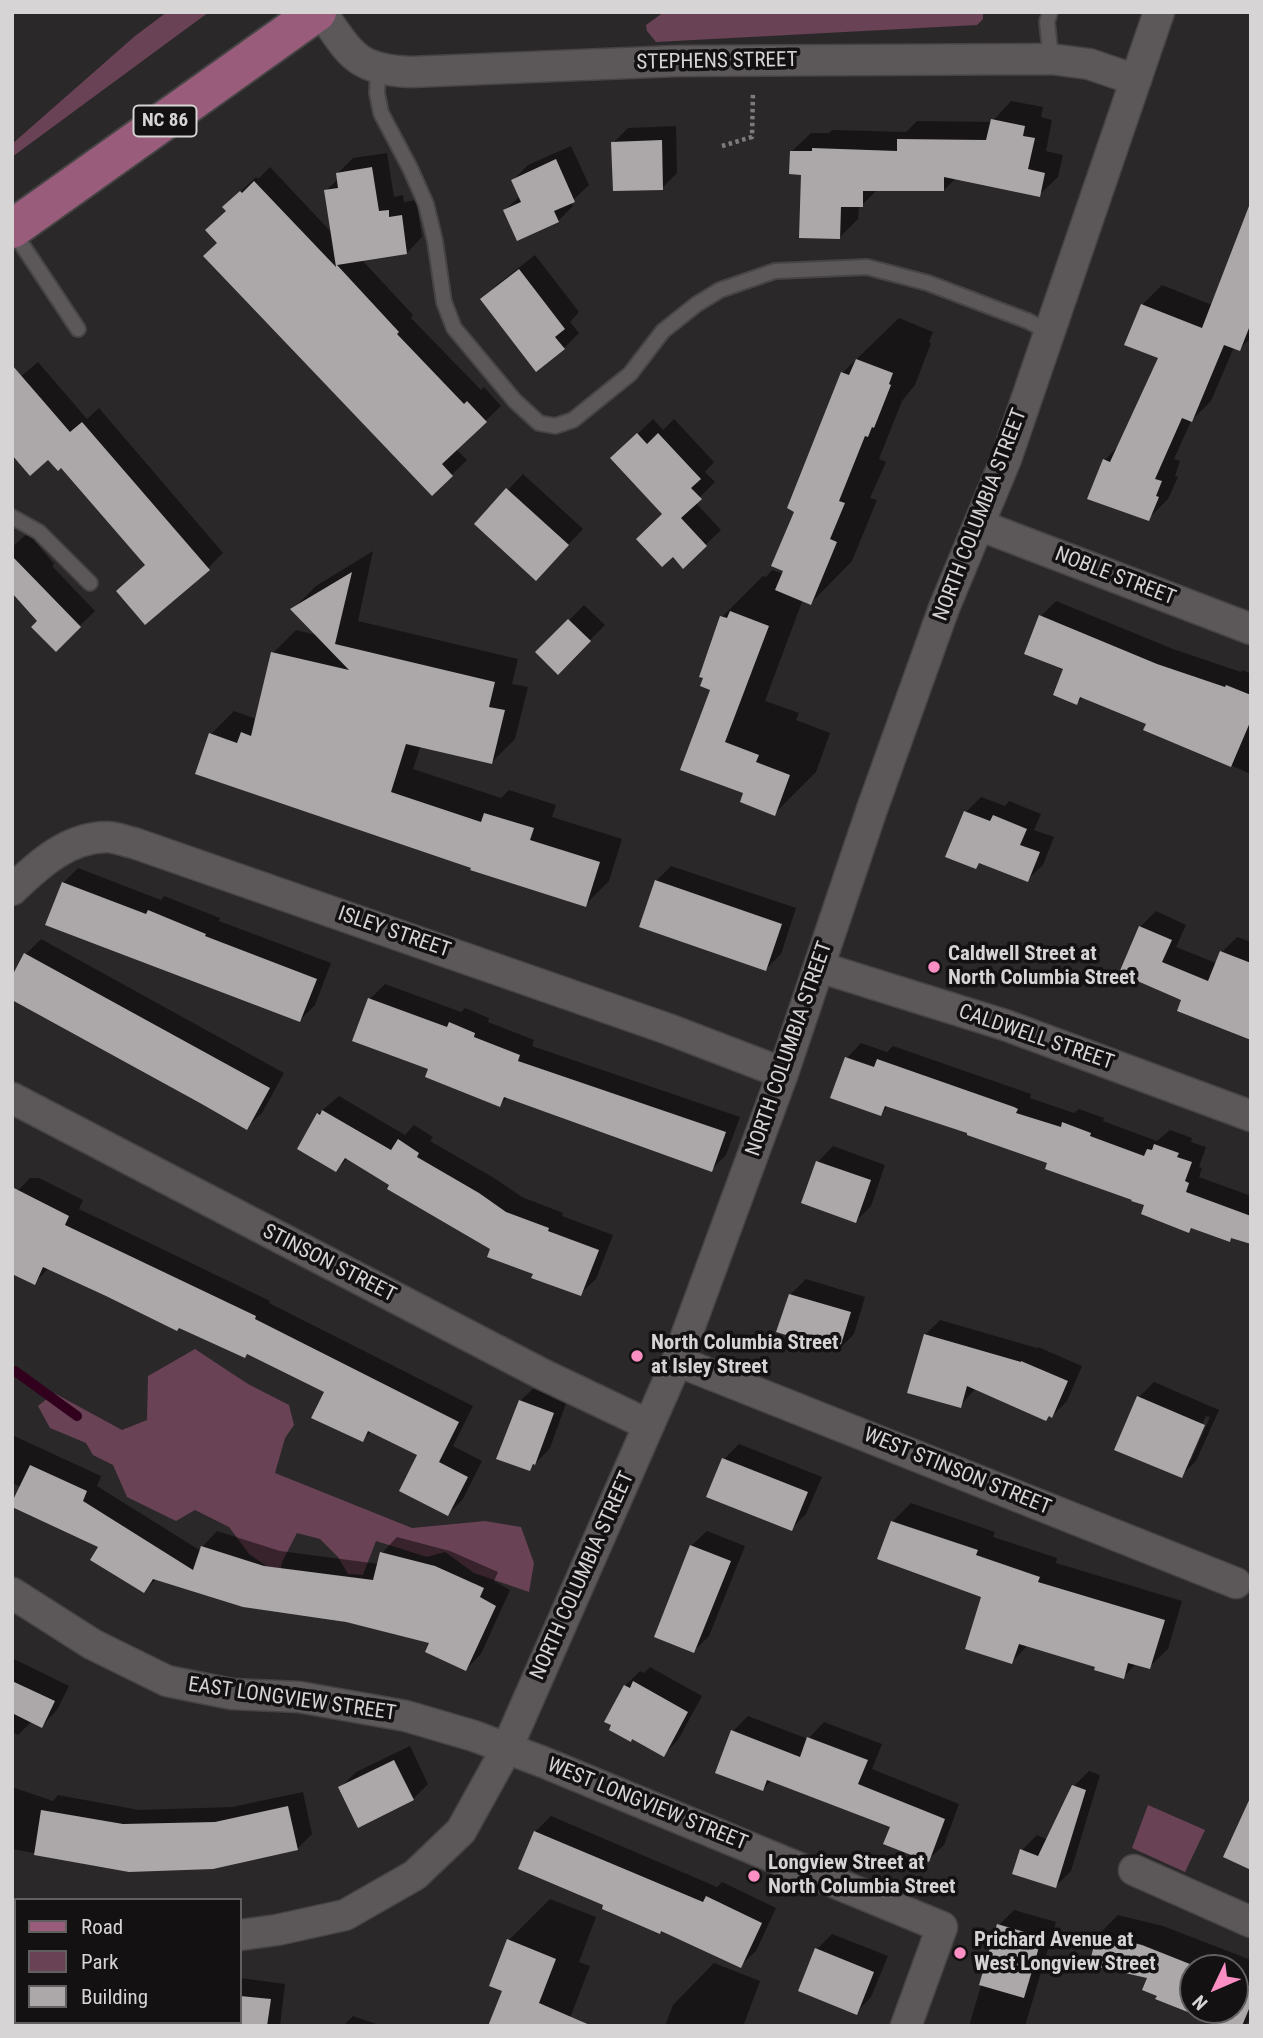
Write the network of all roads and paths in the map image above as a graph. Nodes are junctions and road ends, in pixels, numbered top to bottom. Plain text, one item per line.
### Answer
1 (319, 12) edge
2 (1050, 12) edge
3 (1159, 12) edge
4 (1051, 59) junction
5 (378, 69) junction
6 (1136, 79) junction
7 (752, 87) dead end
8 (722, 146) dead end
9 (12, 230) edge
10 (78, 329) dead end
11 (1049, 332) junction
12 (12, 517) edge
13 (979, 525) junction
14 (90, 583) dead end
15 (1251, 629) edge
16 (12, 890) edge
17 (819, 967) junction
18 (783, 1073) junction
19 (12, 1098) edge
20 (1251, 1116) edge
21 (677, 1361) junction
22 (649, 1425) junction
23 (1236, 1583) dead end
24 (12, 1593) edge
25 (507, 1748) junction
26 (1135, 1870) dead end
27 (1251, 1922) edge
28 (242, 1935) edge
29 (906, 2026) edge

1 - 5 street, STEPHENS STREET
1 - 9 main road, NC 86
2 - 4 lane
3 - 6 street, NORTH COLUMBIA STREET
4 - 5 street, STEPHENS STREET
4 - 6 street, STEPHENS STREET
5 - 11 lane
6 - 11 street, NORTH COLUMBIA STREET
7 - 8 path
9 - 10 lane
11 - 13 street, NORTH COLUMBIA STREET
12 - 14 lane
13 - 15 street, NOBLE STREET
13 - 17 street, NORTH COLUMBIA STREET
16 - 18 street, ISLEY STREET
17 - 18 street, NORTH COLUMBIA STREET
17 - 20 street, CALDWELL STREET
18 - 21 street, NORTH COLUMBIA STREET
19 - 22 street, STINSON STREET
21 - 22 street, NORTH COLUMBIA STREET
21 - 23 street, WEST STINSON STREET
22 - 25 street, NORTH COLUMBIA STREET
24 - 25 street, EAST LONGVIEW STREET
25 - 28 street, NORTH COLUMBIA STREET
25 - 29 street, WEST LONGVIEW STREET
26 - 27 street

